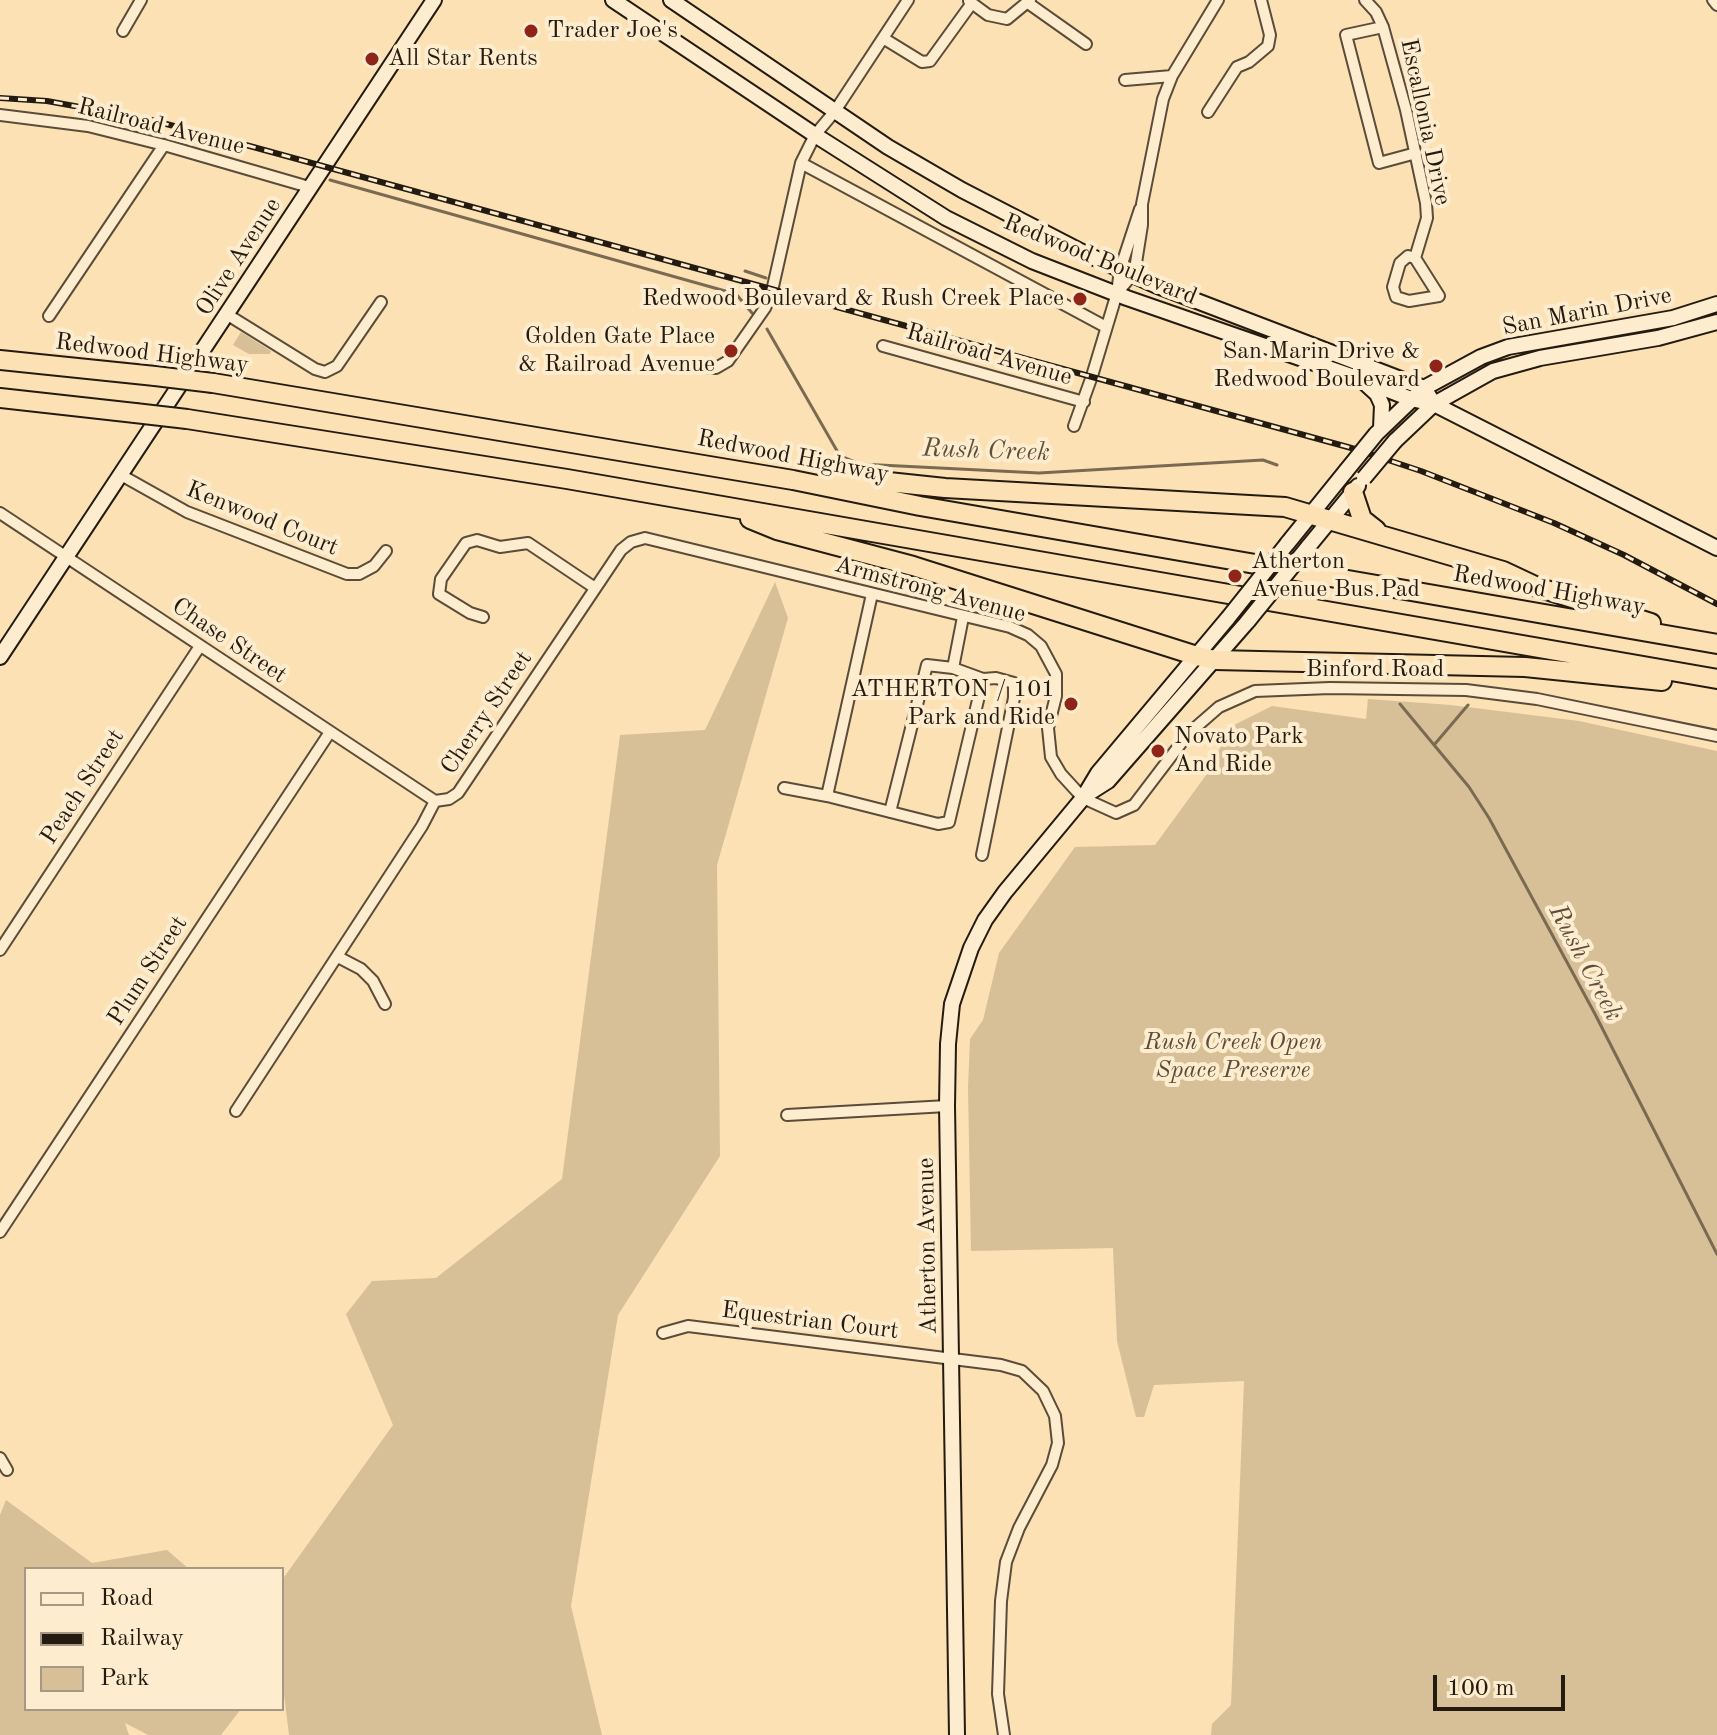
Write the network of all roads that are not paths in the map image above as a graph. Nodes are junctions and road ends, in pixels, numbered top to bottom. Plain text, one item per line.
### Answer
1 (141, 0) edge
2 (434, 0) edge
3 (613, 0) edge
4 (671, 0) edge
5 (908, 0) edge
6 (1218, 0) edge
7 (1261, 0) edge
8 (1365, 0) edge
9 (1713, 0) edge
10 (969, 2) edge
11 (1029, 2) edge
12 (1717, 5) edge
13 (1383, 27) junction
14 (123, 31) dead end
15 (883, 38) junction
16 (1086, 44) dead end
17 (1172, 76) junction
18 (1125, 80) dead end
19 (835, 111) junction
20 (1208, 112) dead end
21 (0, 115) edge
22 (815, 135) junction
23 (164, 145) junction
24 (1416, 153) junction
25 (801, 163) junction
26 (309, 187) junction
27 (1415, 258) junction
28 (1126, 272) junction
29 (1117, 293) junction
30 (381, 302) dead end
31 (1717, 304) edge
32 (228, 315) junction
33 (49, 316) dead end
34 (1717, 322) edge
35 (1106, 327) junction
36 (883, 346) dead end
37 (0, 360) edge
38 (705, 367) dead end
39 (1360, 379) junction
40 (1424, 388) junction
41 (0, 398) edge
42 (1411, 399) junction
43 (1084, 402) junction
44 (1434, 404) junction
45 (1074, 426) dead end
46 (1378, 431) junction
47 (121, 475) junction
48 (793, 480) junction
49 (1359, 485) junction
50 (714, 505) junction
51 (0, 513) edge
52 (1312, 514) junction
53 (1331, 520) junction
54 (1381, 534) junction
55 (1717, 548) edge
56 (386, 551) dead end
57 (66, 557) junction
58 (782, 571) joint
59 (595, 588) junction
60 (872, 594) junction
61 (483, 617) dead end
62 (963, 617) junction
63 (1717, 644) edge
64 (200, 646) junction
65 (0, 657) edge
66 (1206, 658) junction
67 (953, 668) junction
68 (1709, 677) edge
69 (983, 679) junction
70 (330, 732) junction
71 (1717, 736) edge
72 (784, 788) dead end
73 (827, 796) junction
74 (1083, 798) junction
75 (435, 801) junction
76 (890, 812) junction
77 (982, 855) dead end
78 (0, 950) edge
79 (338, 957) junction
80 (385, 1004) dead end
81 (947, 1106) junction
82 (236, 1111) dead end
83 (787, 1115) dead end
84 (0, 1232) edge
85 (663, 1333) dead end
86 (951, 1360) junction
87 (0, 1458) edge
88 (7, 1470) dead end
89 (957, 1735) edge
90 (1004, 1735) edge

1 - 14 street
2 - 26 main road, Olive Avenue
3 - 22 main road, Redwood Boulevard
4 - 19 main road, Redwood Boulevard
5 - 15 street
6 - 17 street
7 - 20 street
8 - 13 street, Escallonia Drive
9 - 12 street
10 - 11 street
10 - 15 street
11 - 16 street
13 - 24 street, Escallonia Drive
13 - 24 street
15 - 19 street
17 - 18 street
17 - 28 street
19 - 22 street
19 - 28 main road, Redwood Boulevard
21 - 23 street, Railroad Avenue
22 - 25 street
22 - 29 main road, Redwood Boulevard
23 - 26 street, Railroad Avenue
23 - 33 street
24 - 27 street, Escallonia Drive
25 - 35 street
25 - 38 street
26 - 32 main road, Olive Avenue
27 - 27 street, Escallonia Drive
28 - 29 street
28 - 40 main road, Redwood Boulevard
29 - 35 street
29 - 39 main road, Redwood Boulevard
30 - 32 street
31 - 40 main road, San Marin Drive
32 - 47 main road, Olive Avenue
34 - 44 main road, San Marin Drive
35 - 43 street
36 - 43 street, Railroad Avenue
37 - 48 highway, Redwood Highway, bridge
39 - 42 main road, Redwood Boulevard
39 - 46 main road
40 - 42 main road, Atherton Avenue
40 - 44 main road
41 - 50 highway, bridge
42 - 44 main road, Redwood Boulevard
42 - 46 main road, Atherton Avenue
43 - 45 street
44 - 49 main road, Atherton Avenue, bridge
44 - 55 main road, Redwood Boulevard
46 - 52 main road, Atherton Avenue, bridge
47 - 56 street, Kenwood Court
47 - 57 main road, Olive Avenue
48 - 52 highway
48 - 63 highway, Redwood Highway
49 - 53 main road, Atherton Avenue
49 - 54 highway
50 - 66 highway
50 - 68 highway
51 - 57 street, Chase Street
52 - 53 highway
52 - 66 main road, Atherton Avenue, bridge
53 - 54 highway
53 - 66 main road, Atherton Avenue, bridge
54 - 63 highway
57 - 64 street, Chase Street
57 - 65 main road, Olive Avenue
58 - 59 street, Cherry Street
58 - 60 street, Armstrong Avenue
59 - 61 street
59 - 75 street, Cherry Street
60 - 62 street, Armstrong Avenue
60 - 73 street
62 - 67 street
62 - 74 street, Armstrong Avenue
64 - 70 street, Chase Street
64 - 78 street, Peach Street
66 - 68 highway
66 - 74 main road, Atherton Avenue
67 - 69 street
67 - 76 street
69 - 76 street
69 - 77 street
70 - 75 street, Chase Street
70 - 84 street, Plum Street
71 - 74 street, Binford Road
72 - 73 street
73 - 76 street
74 - 81 main road, Atherton Avenue
75 - 79 street, Cherry Street
79 - 80 street
79 - 82 street, Cherry Street
81 - 83 street
81 - 86 main road, Atherton Avenue
85 - 86 street, Equestrian Court
86 - 89 main road, Atherton Avenue
86 - 90 street, Equestrian Court
87 - 88 street

